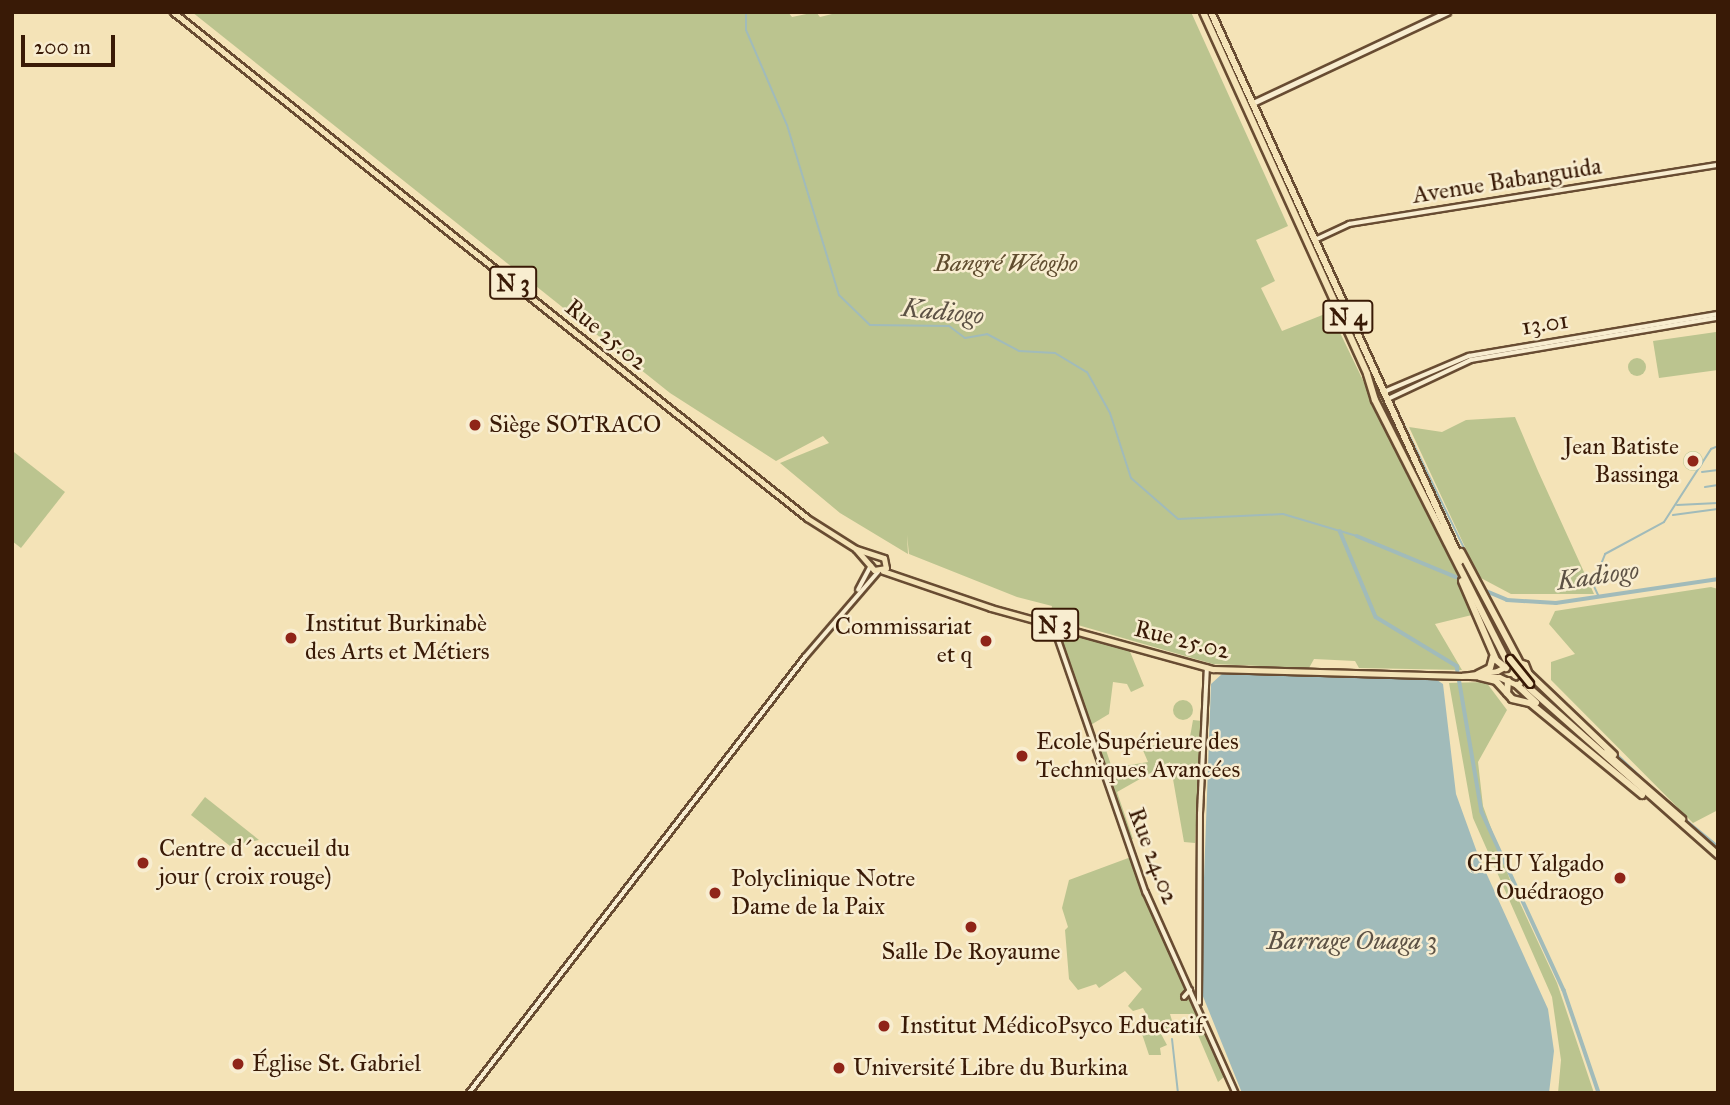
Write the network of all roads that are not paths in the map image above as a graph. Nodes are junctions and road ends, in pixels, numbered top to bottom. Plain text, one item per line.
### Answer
1 (173, 12) edge
2 (1203, 12) edge
3 (1211, 12) edge
4 (1447, 12) edge
5 (1250, 104) junction
6 (1718, 165) edge
7 (1314, 241) junction
8 (1308, 246) junction
9 (1718, 316) edge
10 (1384, 392) junction
11 (1376, 395) junction
12 (1383, 402) junction
13 (1433, 507) junction
14 (856, 549) junction
15 (875, 556) junction
16 (887, 561) junction
17 (871, 565) junction
18 (880, 572) junction
19 (904, 575) junction
20 (857, 592) junction
21 (1054, 625) junction
22 (1490, 648) junction
23 (1519, 661) junction
24 (1507, 663) junction
25 (1207, 668) junction
26 (1529, 674) junction
27 (1479, 676) junction
28 (1508, 681) junction
29 (1517, 685) junction
30 (1507, 695) junction
31 (1628, 774) junction
32 (1659, 805) junction
33 (1718, 853) edge
34 (1190, 990) junction
35 (1184, 997) dead end
36 (1198, 1005) junction
37 (469, 1093) edge
38 (1236, 1093) edge

1 - 14 main road, Rue 25.02 / N 3
2 - 5 highway, N 4
3 - 5 highway, N 4
4 - 5 main road
5 - 7 highway, N 4
5 - 8 highway, N 4
6 - 7 street, Avenue Babanguida
7 - 8 street, Avenue Babanguida
7 - 10 highway, N 4
8 - 11 highway, N 4
9 - 10 street, 13.01
9 - 12 street, 13.01
10 - 11 highway
10 - 12 highway, N 4
11 - 12 highway, N 4
12 - 13 highway, N 4
13 - 22 highway
13 - 23 highway
13 - 24 highway, N 4
14 - 15 main road, Rue 25.02 / N 3
14 - 17 main road, Rue 25.02 / N 3
15 - 16 main road, N 3
15 - 17 main road
16 - 18 main road
16 - 19 main road, Rue 25.02 / N 3
17 - 18 main road, N 3
17 - 20 street
18 - 19 main road, Rue 25.02 / N 3
18 - 20 street
19 - 21 main road, Rue 25.02 / N 3
20 - 37 street
21 - 25 main road, Rue 25.02 / N 3
21 - 34 street, Rue 24.02
22 - 24 highway
22 - 27 highway
23 - 24 main road, N 3
23 - 26 main road
24 - 27 main road, Rue 25.02 / N 3
24 - 28 main road
24 - 31 highway, N 4, bridge
25 - 27 main road, Rue 25.02 / N 3
25 - 36 street
26 - 29 main road
26 - 31 highway
27 - 28 main road, Rue 25.02 / N 3
27 - 30 highway
28 - 29 main road, N 3
28 - 30 highway
29 - 31 highway
30 - 32 highway
31 - 32 highway, N 4
31 - 33 highway, N 4
32 - 33 highway, N 4
34 - 35 street
34 - 36 street, Rue 24.02
36 - 38 street, Rue 24.02

